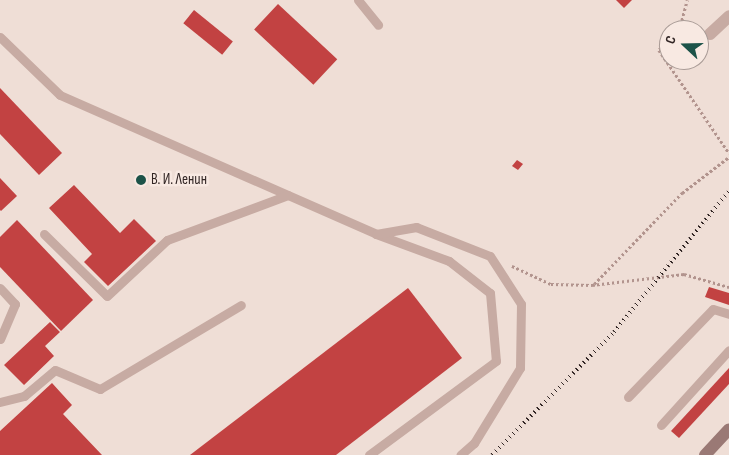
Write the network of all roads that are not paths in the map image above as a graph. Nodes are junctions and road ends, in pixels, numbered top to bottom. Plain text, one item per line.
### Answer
1 (358, 0) edge
2 (729, 16) edge
3 (378, 25) dead end
4 (710, 34) dead end
5 (0, 37) edge
6 (288, 195) junction
7 (44, 234) dead end
8 (376, 234) junction
9 (0, 288) edge
10 (241, 305) dead end
11 (729, 314) edge
12 (0, 339) edge
13 (729, 350) edge
14 (628, 397) dead end
15 (0, 402) edge
16 (662, 425) dead end
17 (729, 429) edge
18 (369, 455) edge
19 (460, 455) edge
20 (705, 455) edge

1 - 3 lane
2 - 4 street
5 - 6 lane
6 - 7 lane
6 - 8 lane
8 - 18 lane
8 - 19 lane
9 - 12 lane
10 - 15 lane
11 - 14 lane
13 - 16 lane
17 - 20 main road

